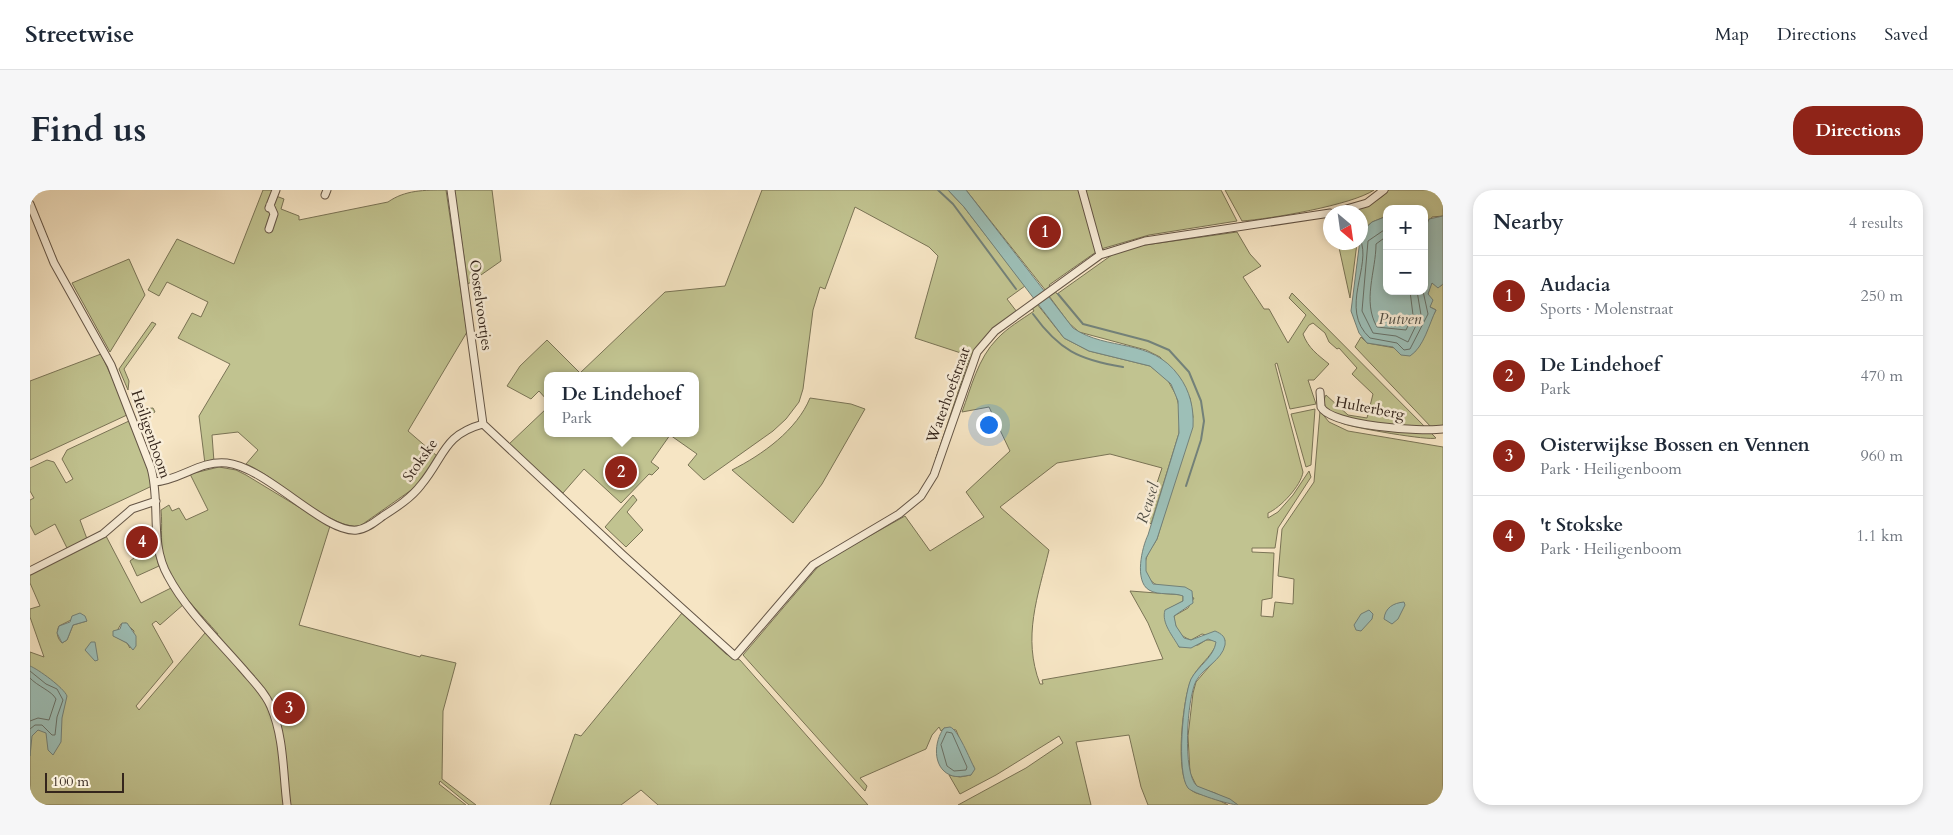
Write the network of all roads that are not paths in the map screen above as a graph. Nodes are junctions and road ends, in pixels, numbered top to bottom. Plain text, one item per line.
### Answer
1 (276, 190) edge
2 (451, 190) edge
3 (1082, 190) edge
4 (1384, 190) edge
5 (30, 204) edge
6 (1360, 205) edge
7 (1323, 214) edge
8 (269, 229) dead end
9 (1100, 254) junction
10 (1320, 392) dead end
11 (483, 424) junction
12 (1443, 429) edge
13 (155, 482) junction
14 (156, 501) junction
15 (30, 571) edge
16 (287, 805) edge

1 - 8 street
2 - 11 street, Oostelvoortjes
3 - 9 street
4 - 6 street
5 - 13 street, Heiligenboom
7 - 9 street, Waterhoefstraat
9 - 11 street, Waterhoefstraat
10 - 12 street, Hulterberg
11 - 13 street, Stokske
13 - 14 street, Heiligenboom
14 - 15 street
14 - 16 street, Heiligenboom

